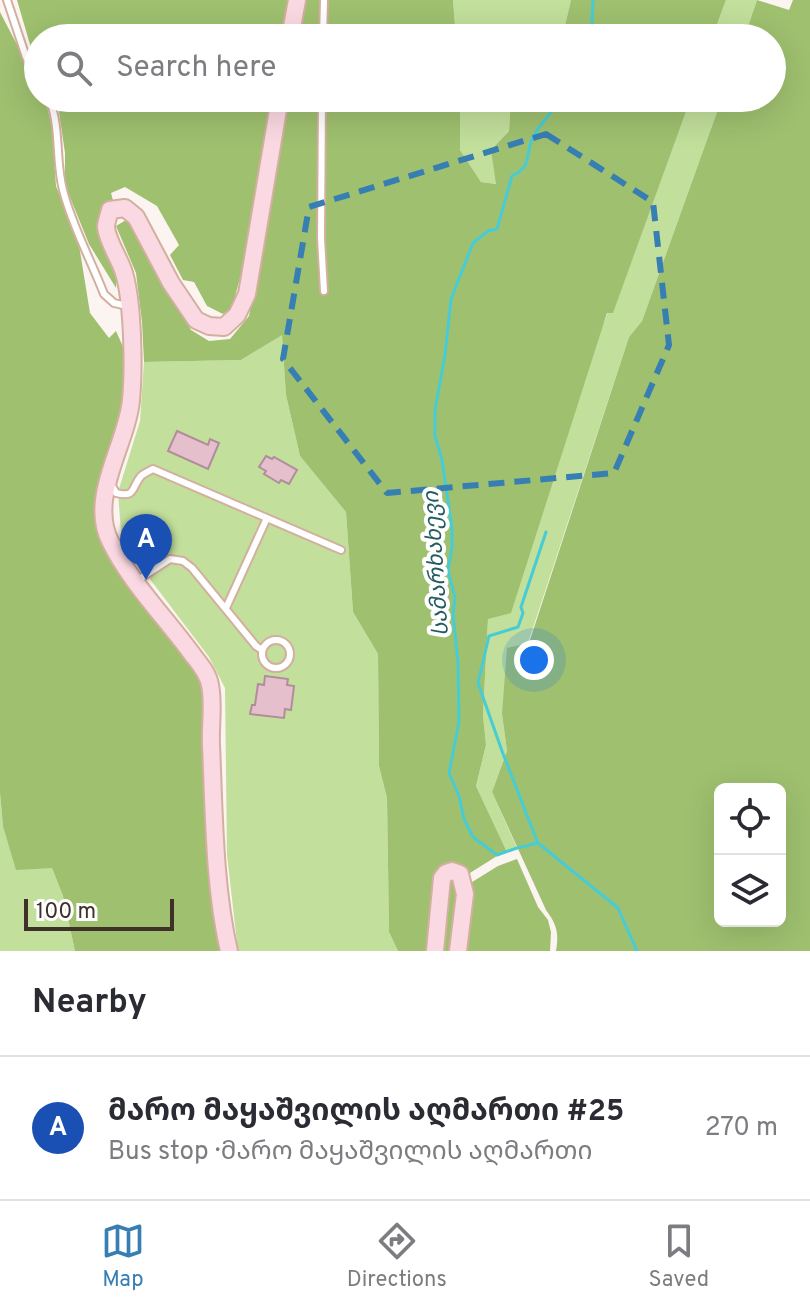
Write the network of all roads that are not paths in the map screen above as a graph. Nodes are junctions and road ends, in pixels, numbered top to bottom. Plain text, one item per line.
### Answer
1 (7, 0) edge
2 (297, 0) edge
3 (324, 0) edge
4 (293, 24) edge
5 (323, 24) edge
6 (24, 51) edge
7 (54, 112) edge
8 (278, 112) edge
9 (322, 112) edge
10 (324, 291) dead end
11 (130, 306) junction
12 (108, 480) junction
13 (267, 518) junction
14 (341, 550) dead end
15 (137, 581) junction
16 (226, 608) junction
17 (262, 650) junction
18 (229, 951) edge
19 (435, 951) edge
20 (458, 951) edge

1 - 6 lane
2 - 4 main road
3 - 5 lane
7 - 11 lane
8 - 11 main road
9 - 10 lane
11 - 12 main road
12 - 13 lane
12 - 15 main road
13 - 14 lane
13 - 16 lane
15 - 16 lane
15 - 18 main road
16 - 17 lane
17 - 17 lane
19 - 20 main road

